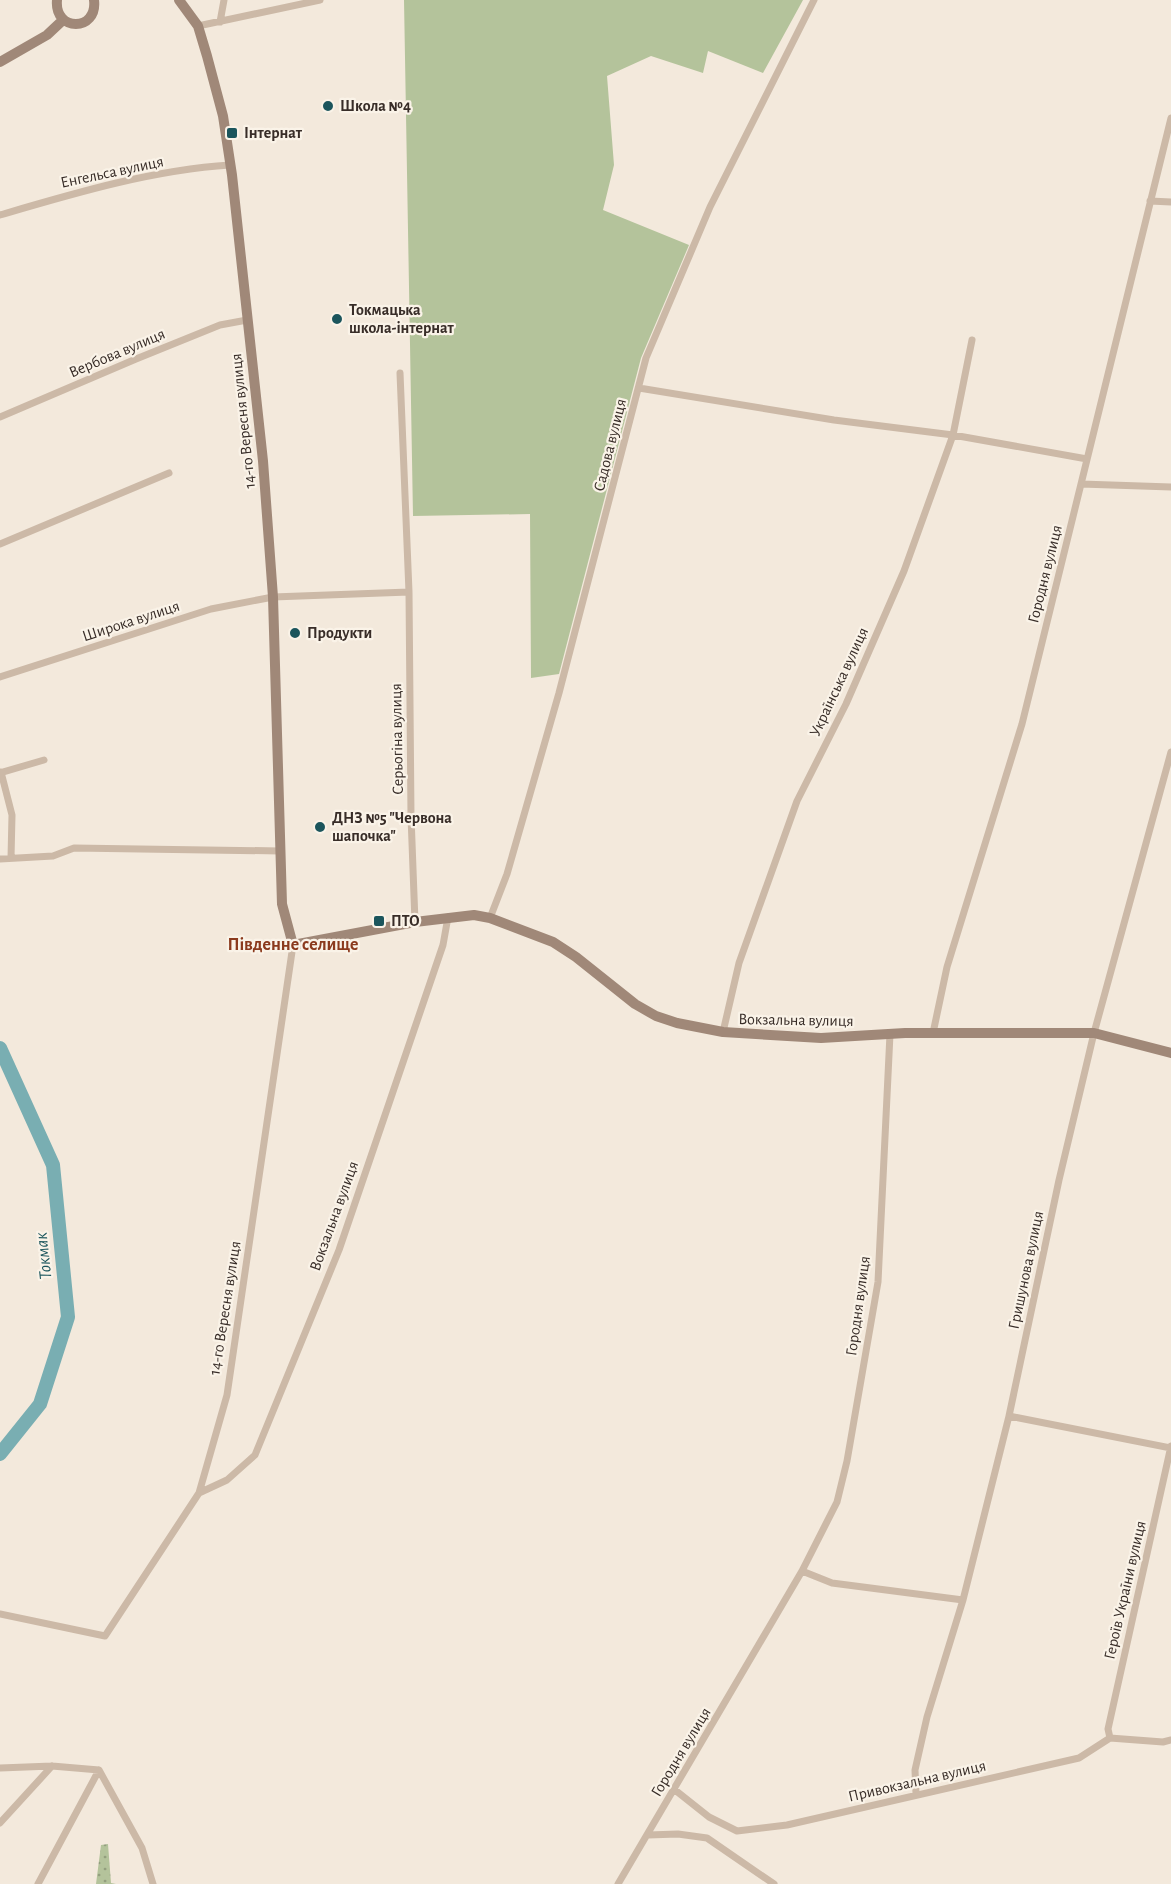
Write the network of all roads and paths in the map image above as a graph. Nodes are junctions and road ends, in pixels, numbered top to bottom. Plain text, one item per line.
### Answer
1 (57, 0) edge
2 (94, 0) edge
3 (178, 0) edge
4 (224, 0) edge
5 (320, 0) edge
6 (814, 0) edge
7 (63, 20) junction
8 (220, 22) junction
9 (198, 26) junction
10 (0, 62) edge
11 (1171, 117) edge
12 (231, 165) junction
13 (1150, 201) junction
14 (1171, 202) edge
15 (0, 214) edge
16 (247, 320) junction
17 (972, 340) dead end
18 (400, 373) dead end
19 (639, 388) junction
20 (0, 417) edge
21 (953, 435) junction
22 (1088, 459) junction
23 (168, 473) dead end
24 (1081, 484) junction
25 (1171, 487) edge
26 (0, 544) edge
27 (409, 592) junction
28 (273, 597) junction
29 (0, 677) edge
30 (1171, 752) edge
31 (44, 760) dead end
32 (1, 772) edge
33 (280, 851) junction
34 (11, 858) junction
35 (0, 859) edge
36 (448, 917) junction
37 (490, 918) junction
38 (415, 922) junction
39 (293, 945) junction
40 (723, 1032) junction
41 (933, 1033) junction
42 (1094, 1033) junction
43 (890, 1034) junction
44 (1171, 1053) edge
45 (1009, 1416) junction
46 (1171, 1447) edge
47 (199, 1493) junction
48 (802, 1571) junction
49 (963, 1600) junction
50 (0, 1614) edge
51 (1110, 1738) junction
52 (1171, 1740) edge
53 (52, 1766) junction
54 (0, 1768) edge
55 (99, 1770) junction
56 (675, 1790) junction
57 (916, 1794) junction
58 (0, 1823) edge
59 (648, 1834) junction
60 (762, 1880) edge
61 (38, 1884) edge
62 (153, 1884) edge
63 (618, 1884) edge
64 (774, 1884) edge

1 - 7 street
2 - 7 street
3 - 9 street, 14-го Вересня вулиця
4 - 8 street
5 - 8 street
6 - 19 street, Садова вулиця
7 - 10 street
8 - 9 street
9 - 12 street, 14-го Вересня вулиця
11 - 13 street, Городня вулиця
12 - 15 street, Енгельса вулиця
12 - 16 street, 14-го Вересня вулиця
13 - 14 street
13 - 22 street, Городня вулиця
16 - 20 street, Вербова вулиця
16 - 28 street, 14-го Вересня вулиця
17 - 21 street, Українська вулиця
18 - 27 street, Серьогіна вулиця
19 - 21 street
19 - 37 street, Садова вулиця
21 - 22 street
21 - 40 street, Українська вулиця
22 - 24 street, Городня вулиця
23 - 26 street
24 - 25 street
24 - 41 street, Городня вулиця
27 - 28 street
27 - 38 street, Серьогіна вулиця
28 - 29 street, Широка вулиця
28 - 33 street, 14-го Вересня вулиця
30 - 42 street, Гришунова вулиця
31 - 32 street
32 - 34 street
33 - 34 street
33 - 39 street, 14-го Вересня вулиця
34 - 35 street
36 - 37 street, Вокзальна вулиця
36 - 38 street, Вокзальна вулиця
36 - 47 street, Вокзальна вулиця
37 - 40 street, Вокзальна вулиця
38 - 39 street, Вокзальна вулиця
39 - 47 street, 14-го Вересня вулиця
40 - 43 street, Вокзальна вулиця
41 - 42 street, Вокзальна вулиця
41 - 43 street, Вокзальна вулиця
42 - 44 street, Вокзальна вулиця
42 - 45 street, Гришунова вулиця
43 - 48 street, Городня вулиця
45 - 46 street, Героїв України вулиця
45 - 49 street, Гришунова вулиця
46 - 51 street, Героїв України вулиця
47 - 50 street, 14-го Вересня вулиця
48 - 49 street
48 - 56 street, Городня вулиця
49 - 57 street, Гришунова вулиця
51 - 52 street
51 - 57 street, Привокзальна вулиця
53 - 54 street
53 - 55 street
53 - 58 street
55 - 61 street
55 - 62 street
56 - 57 street, Привокзальна вулиця
56 - 59 street, Городня вулиця
59 - 60 street
59 - 63 street, Городня вулиця
60 - 64 street

